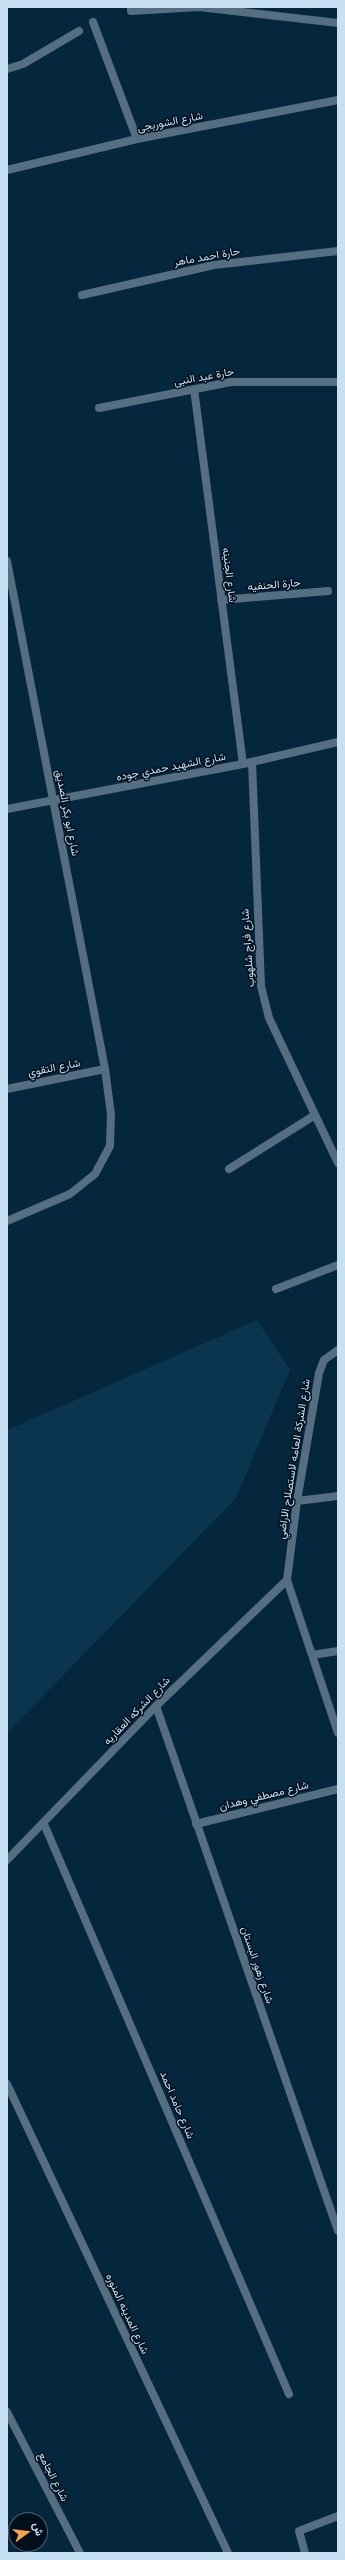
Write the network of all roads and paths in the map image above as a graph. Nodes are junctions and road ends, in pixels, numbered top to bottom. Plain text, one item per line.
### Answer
1 (199, 7) edge
2 (131, 9) edge
3 (93, 22) dead end
4 (338, 23) edge
5 (79, 31) dead end
6 (7, 69) edge
7 (338, 100) edge
8 (137, 139) junction
9 (7, 170) edge
10 (338, 250) edge
11 (82, 295) dead end
12 (338, 382) edge
13 (194, 389) junction
14 (99, 408) dead end
15 (7, 565) edge
16 (328, 591) dead end
17 (221, 600) junction
18 (338, 742) edge
19 (252, 762) junction
20 (242, 764) junction
21 (53, 800) junction
22 (7, 809) edge
23 (105, 1069) junction
24 (7, 1089) edge
25 (315, 1115) junction
26 (338, 1163) edge
27 (229, 1169) dead end
28 (7, 1221) edge
29 (338, 1266) edge
30 (276, 1289) dead end
31 (338, 1350) edge
32 (338, 1496) edge
33 (297, 1501) junction
34 (287, 1580) junction
35 (338, 1650) edge
36 (312, 1655) junction
37 (156, 1706) junction
38 (338, 1732) edge
39 (338, 1789) edge
40 (44, 1824) junction
41 (196, 1824) junction
42 (7, 1860) edge
43 (7, 2084) edge
44 (338, 2231) edge
45 (289, 2394) dead end
46 (7, 2412) edge
47 (338, 2516) edge
48 (80, 2553) edge
49 (228, 2553) edge
50 (305, 2553) edge

1 - 2 street
1 - 4 street
3 - 8 street
5 - 6 street
7 - 8 street, شارع الشوربجى
8 - 9 street, شارع الشوربجى
10 - 11 street, حارة احمد ماهر
12 - 13 street, حارة عبد النبى
13 - 14 street, حارة عبد النبى
13 - 17 street, شارع الجنينه
15 - 21 street, شارع ابو بكر الصديق
16 - 17 street, حارة الحنفيه
17 - 20 street, شارع الجنينه
18 - 19 street, شارع الشهيد حمدي جوده
19 - 20 street, شارع الشهيد حمدي جوده
19 - 25 street, شارع فراج شلهوب
20 - 21 street, شارع الشهيد حمدي جوده
21 - 22 street, شارع الشهيد حمدي جوده
21 - 23 street, شارع ابو بكر الصديق
23 - 24 street, شارع التقوي
23 - 28 street, شارع ابو بكر الصديق
25 - 26 street, شارع فراج شلهوب
25 - 27 street
29 - 30 street
31 - 33 street, شارع الشركة العامه لاستصلاح الاراضي
32 - 33 street
33 - 34 street, شارع الشركة العامه لاستصلاح الاراضي
34 - 36 street
34 - 37 street, شارع الشركه العقاريه
35 - 36 street
36 - 38 street
37 - 40 street, شارع الشركه العقاريه
37 - 41 street, شارع زهور البستان
39 - 41 street, شارع مصطفي وهدان
40 - 42 street, شارع الشركه العقاريه
40 - 45 street, شارع حامد احمد
41 - 44 street, شارع زهور البستان
43 - 49 street, شارع المدينه المنوره
46 - 48 street, شارع الجامع
47 - 50 street

